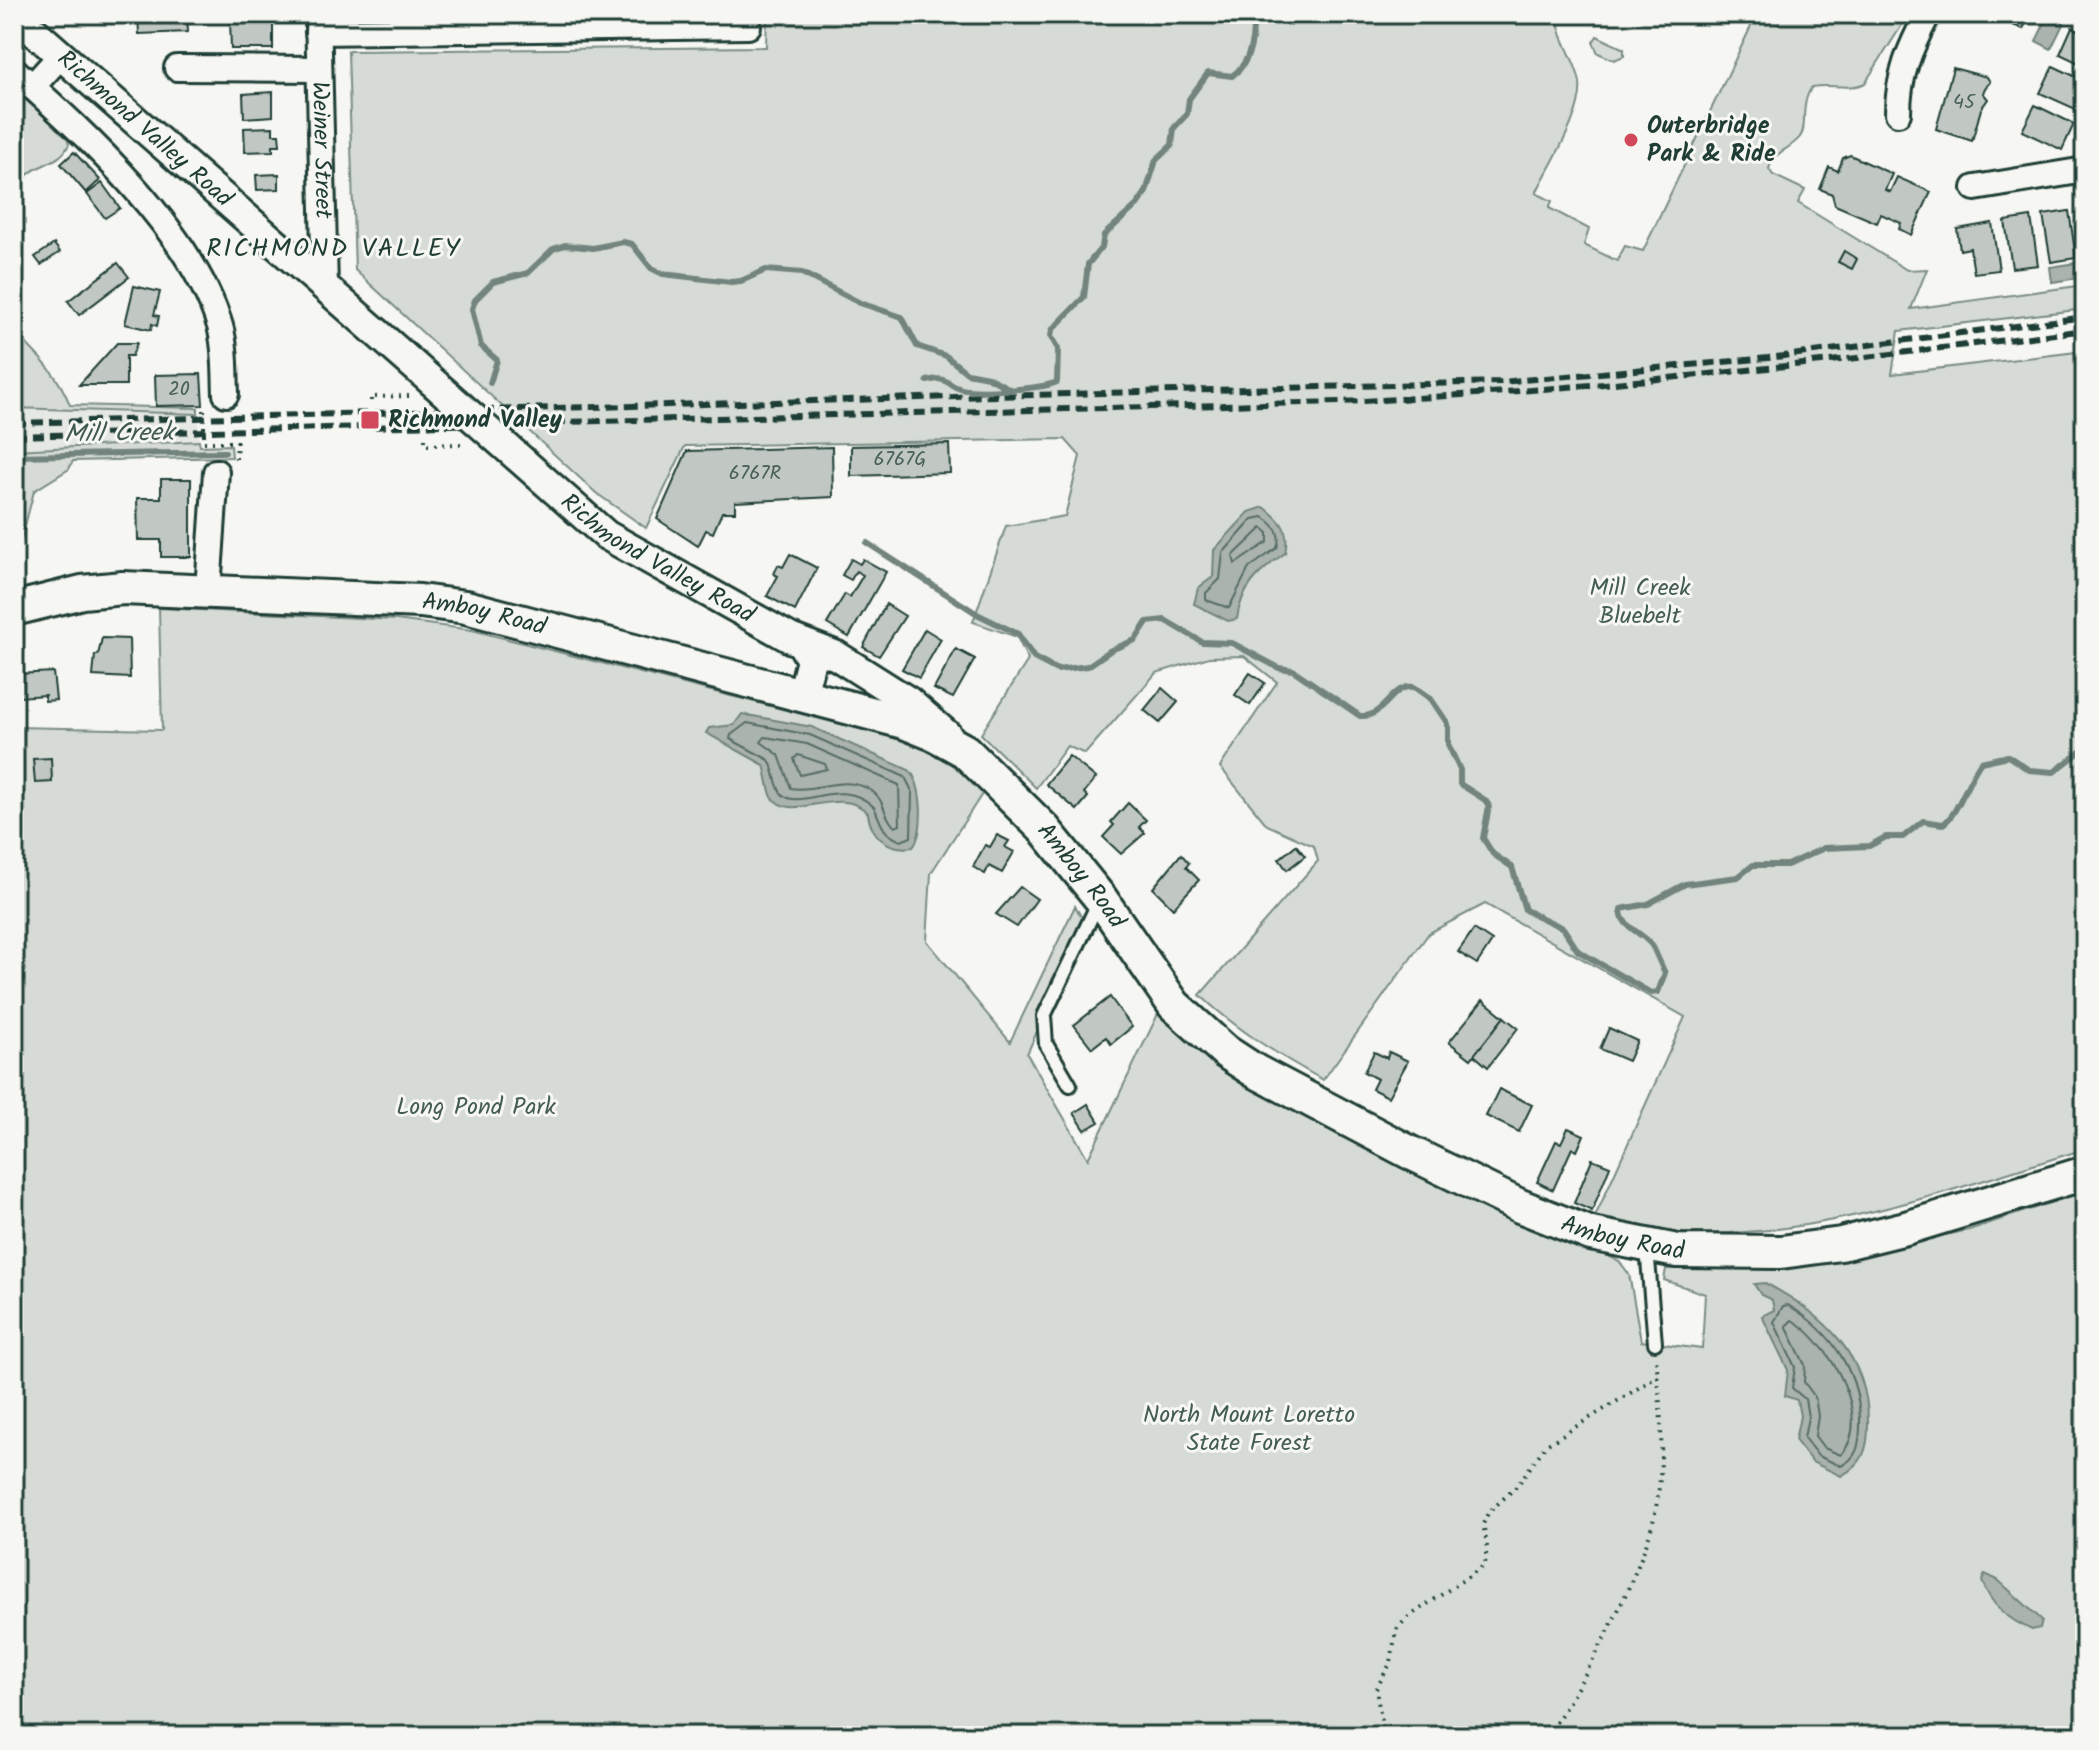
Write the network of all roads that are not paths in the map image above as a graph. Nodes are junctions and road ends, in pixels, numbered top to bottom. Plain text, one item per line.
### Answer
1 (14, 14) edge
2 (1928, 14) edge
3 (733, 22) edge
4 (318, 23) edge
5 (61, 55) junction
6 (177, 68) dead end
7 (319, 69) junction
8 (23, 79) edge
9 (1898, 113) dead end
10 (2085, 170) edge
11 (1975, 188) dead end
12 (325, 288) junction
13 (226, 394) dead end
14 (216, 472) dead end
15 (208, 590) junction
16 (14, 609) edge
17 (802, 644) junction
18 (802, 695) junction
19 (965, 751) junction
20 (1101, 899) junction
21 (1070, 1085) dead end
22 (2085, 1173) edge
23 (1647, 1248) junction
24 (1655, 1343) road end

1 - 5 street, Richmond Valley Road
2 - 9 street
3 - 4 street
4 - 7 street, Weiner Street
5 - 8 street
5 - 12 street, Richmond Valley Road
6 - 7 street
7 - 12 street, Weiner Street
8 - 13 street, Richmond Valley Road
10 - 11 street
12 - 17 street, Richmond Valley Road, bridge
14 - 15 street
15 - 16 main road, Amboy Road
15 - 18 main road, Amboy Road
17 - 18 street
17 - 19 street, Richmond Valley Road
18 - 19 main road, Amboy Road
19 - 20 main road, Amboy Road
20 - 21 lane
20 - 23 main road, Amboy Road
22 - 23 main road, Amboy Road
23 - 24 lane

